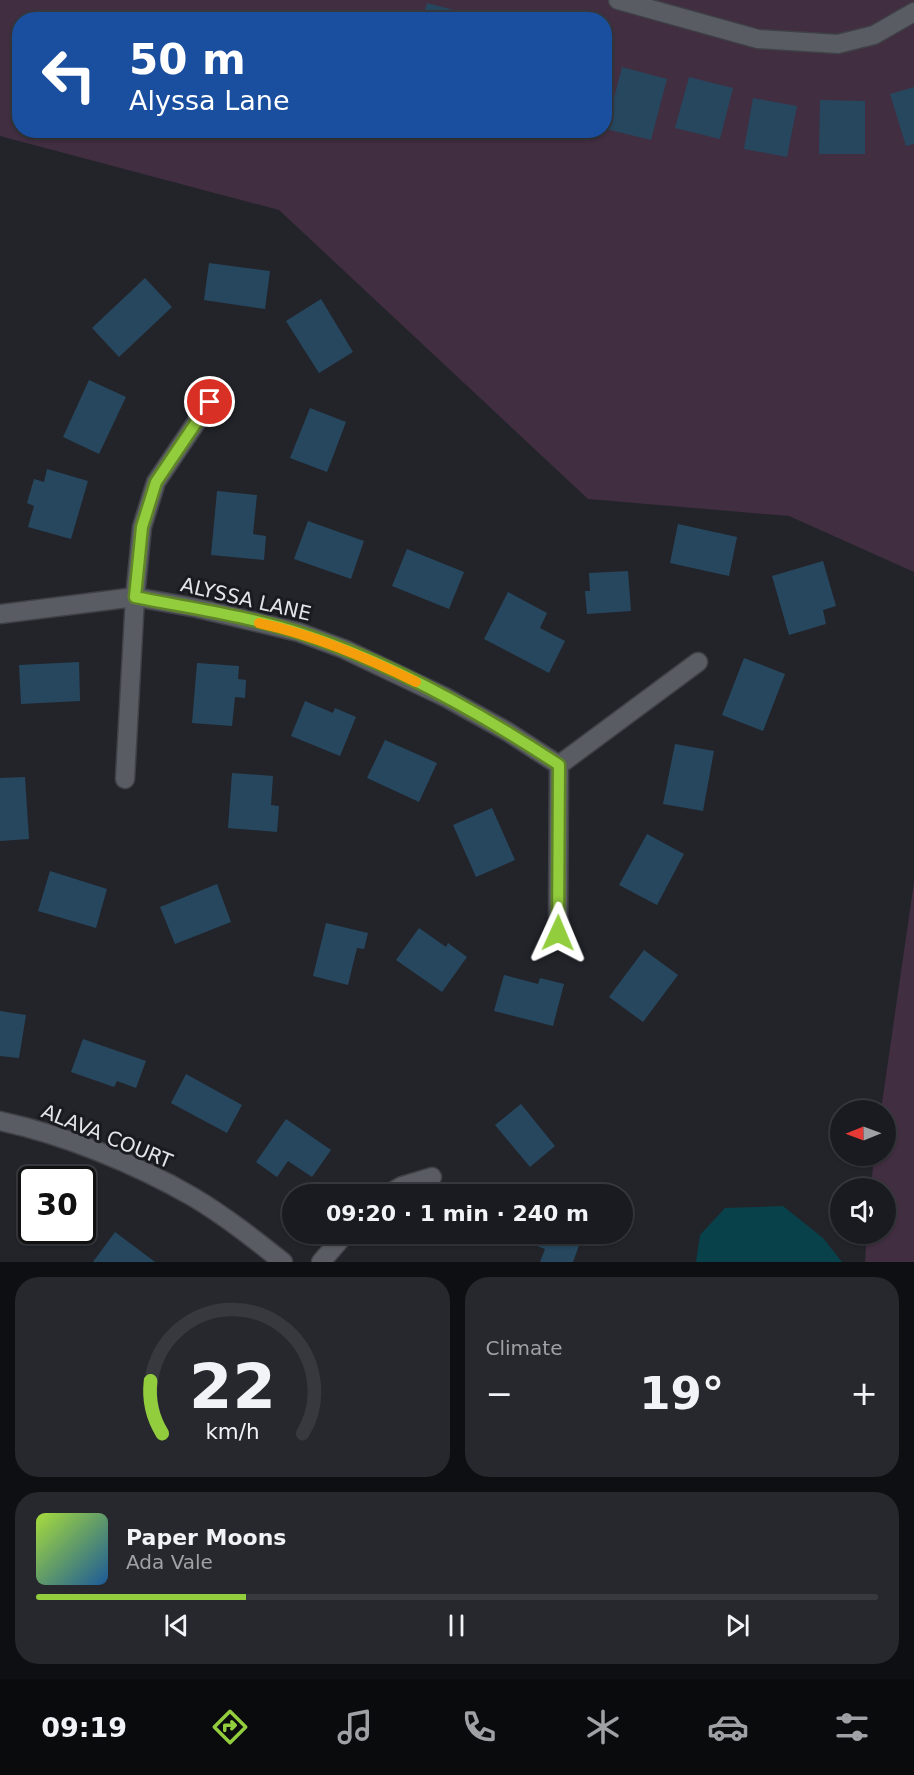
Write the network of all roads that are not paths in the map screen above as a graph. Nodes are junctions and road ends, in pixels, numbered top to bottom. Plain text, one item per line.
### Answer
1 (618, 0) edge
2 (914, 12) edge
3 (210, 402) dead end
4 (135, 597) junction
5 (0, 614) edge
6 (698, 662) dead end
7 (559, 765) junction
8 (125, 779) dead end
9 (558, 933) dead end
10 (0, 1121) edge
11 (432, 1177) dead end
12 (409, 1184) edge
13 (337, 1244) edge
14 (283, 1262) edge
15 (321, 1262) edge

1 - 2 street
3 - 4 street
4 - 5 street, ALYSSA LANE
4 - 7 street, ALYSSA LANE
4 - 8 street
6 - 7 street
7 - 9 street
10 - 14 street, ALAVA COURT
11 - 12 street
13 - 15 street

